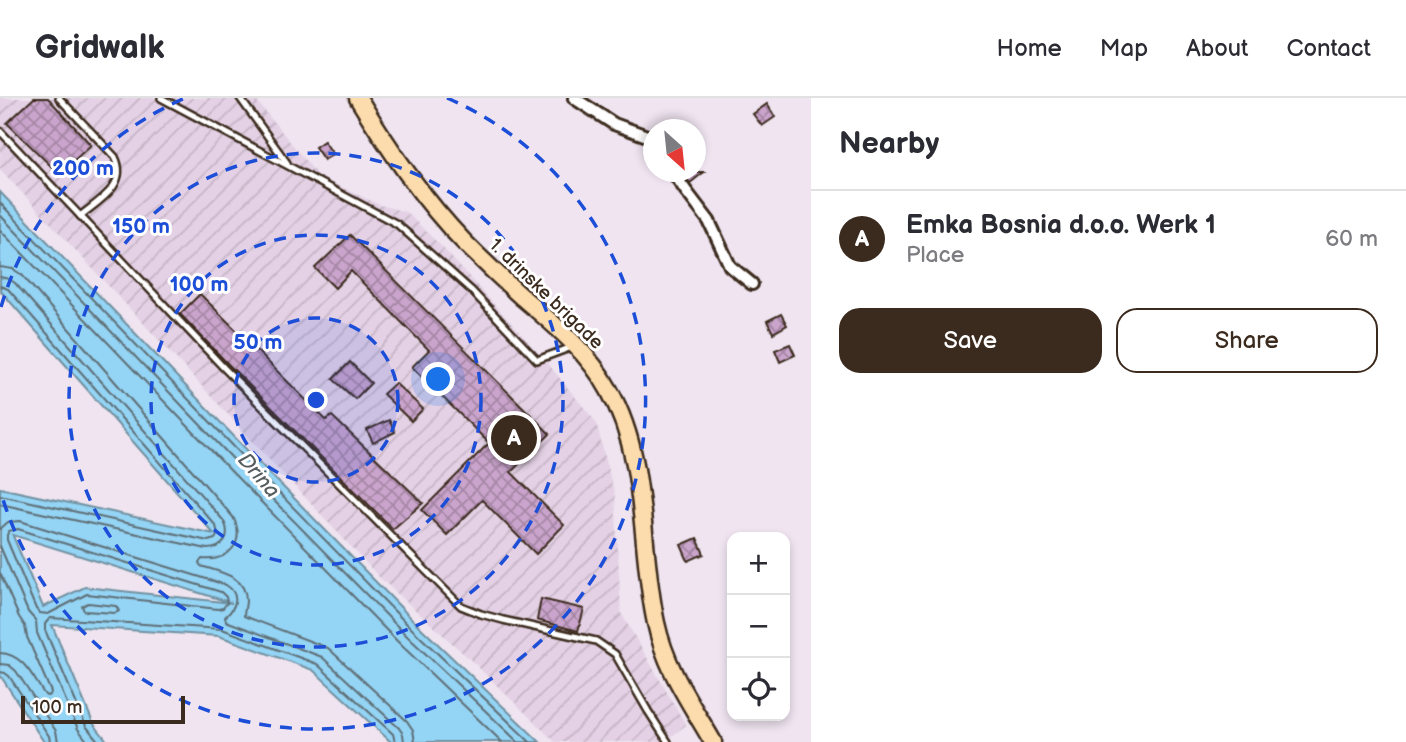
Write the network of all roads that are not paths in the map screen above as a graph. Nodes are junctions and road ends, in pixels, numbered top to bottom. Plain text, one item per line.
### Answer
1 (59, 98) edge
2 (161, 98) edge
3 (240, 98) edge
4 (358, 98) edge
5 (574, 98) edge
6 (0, 131) edge
7 (643, 134) edge
8 (289, 166) junction
9 (680, 182) edge
10 (80, 216) junction
11 (752, 284) dead end
12 (575, 345) junction
13 (668, 742) edge
14 (713, 742) edge

1 - 10 lane
2 - 8 lane
3 - 8 lane
4 - 12 main road, 1. drinske brigade
5 - 7 street
6 - 10 lane
8 - 12 lane
9 - 11 street
10 - 13 lane
12 - 14 main road, 1. drinske brigade

